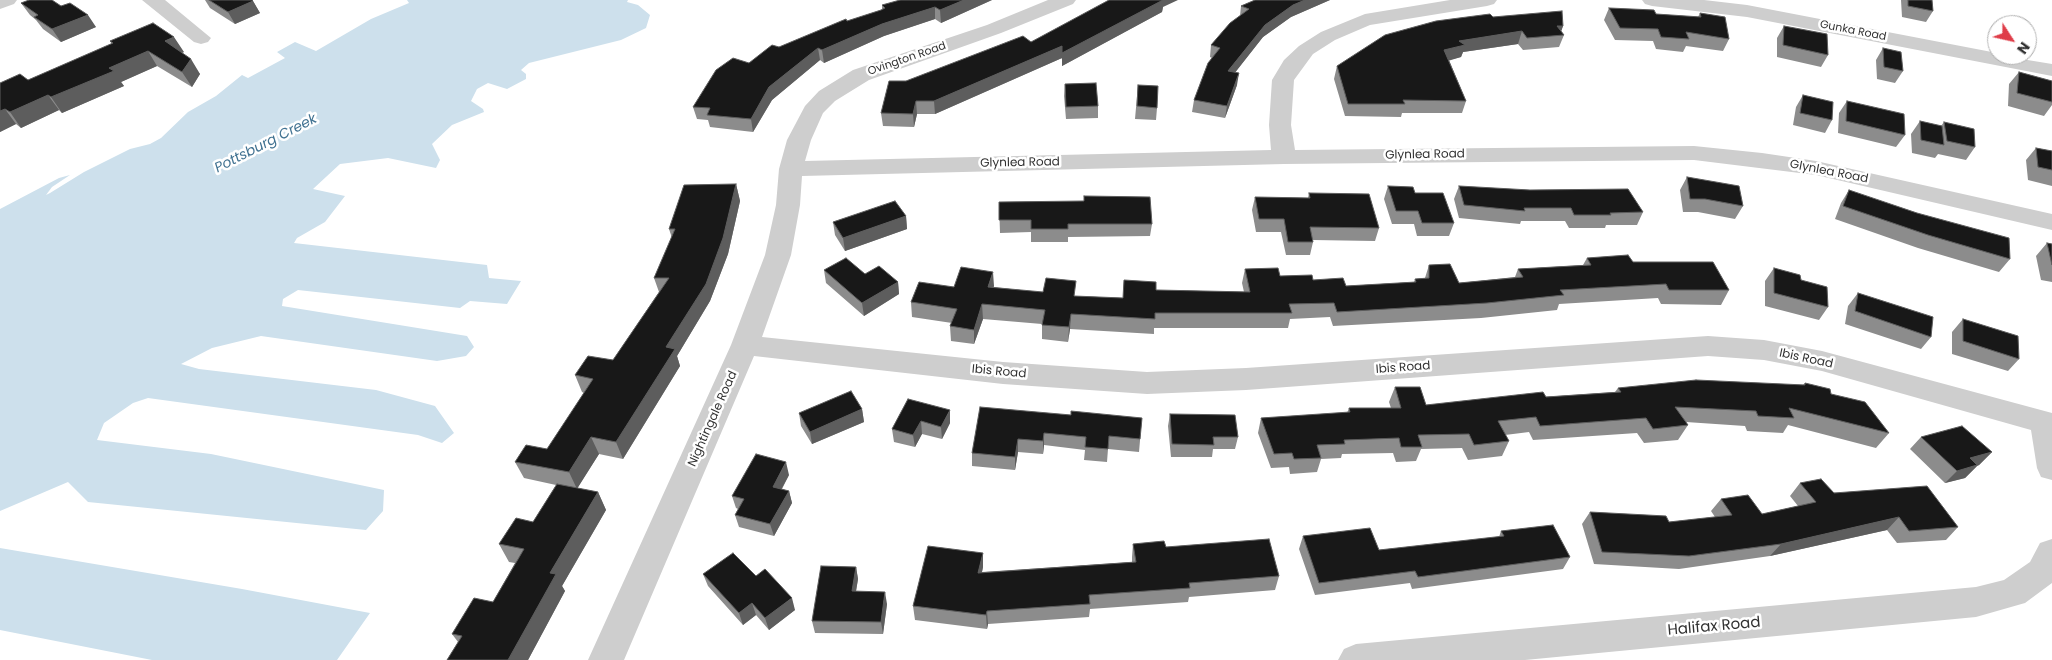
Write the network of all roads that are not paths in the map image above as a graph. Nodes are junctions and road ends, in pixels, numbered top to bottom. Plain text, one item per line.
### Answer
1 (7, 0) edge
2 (152, 0) edge
3 (1066, 0) edge
4 (1487, 0) edge
5 (1652, 0) edge
6 (0, 3) edge
7 (201, 38) dead end
8 (2052, 70) edge
9 (1284, 157) junction
10 (792, 168) junction
11 (2052, 222) edge
12 (745, 345) junction
13 (2048, 423) edge
14 (2052, 468) edge
15 (2052, 553) edge
16 (606, 660) edge
17 (1356, 660) edge

1 - 6 street
2 - 7 street
3 - 10 street, Ovington Road
4 - 9 street
5 - 8 street, Gunka Road
9 - 10 street, Glynlea Road
9 - 11 street, Glynlea Road
10 - 12 street, Nightingale Road
12 - 13 street, Ibis Road
12 - 16 street, Nightingale Road
13 - 14 street
15 - 17 street, Halifax Road

